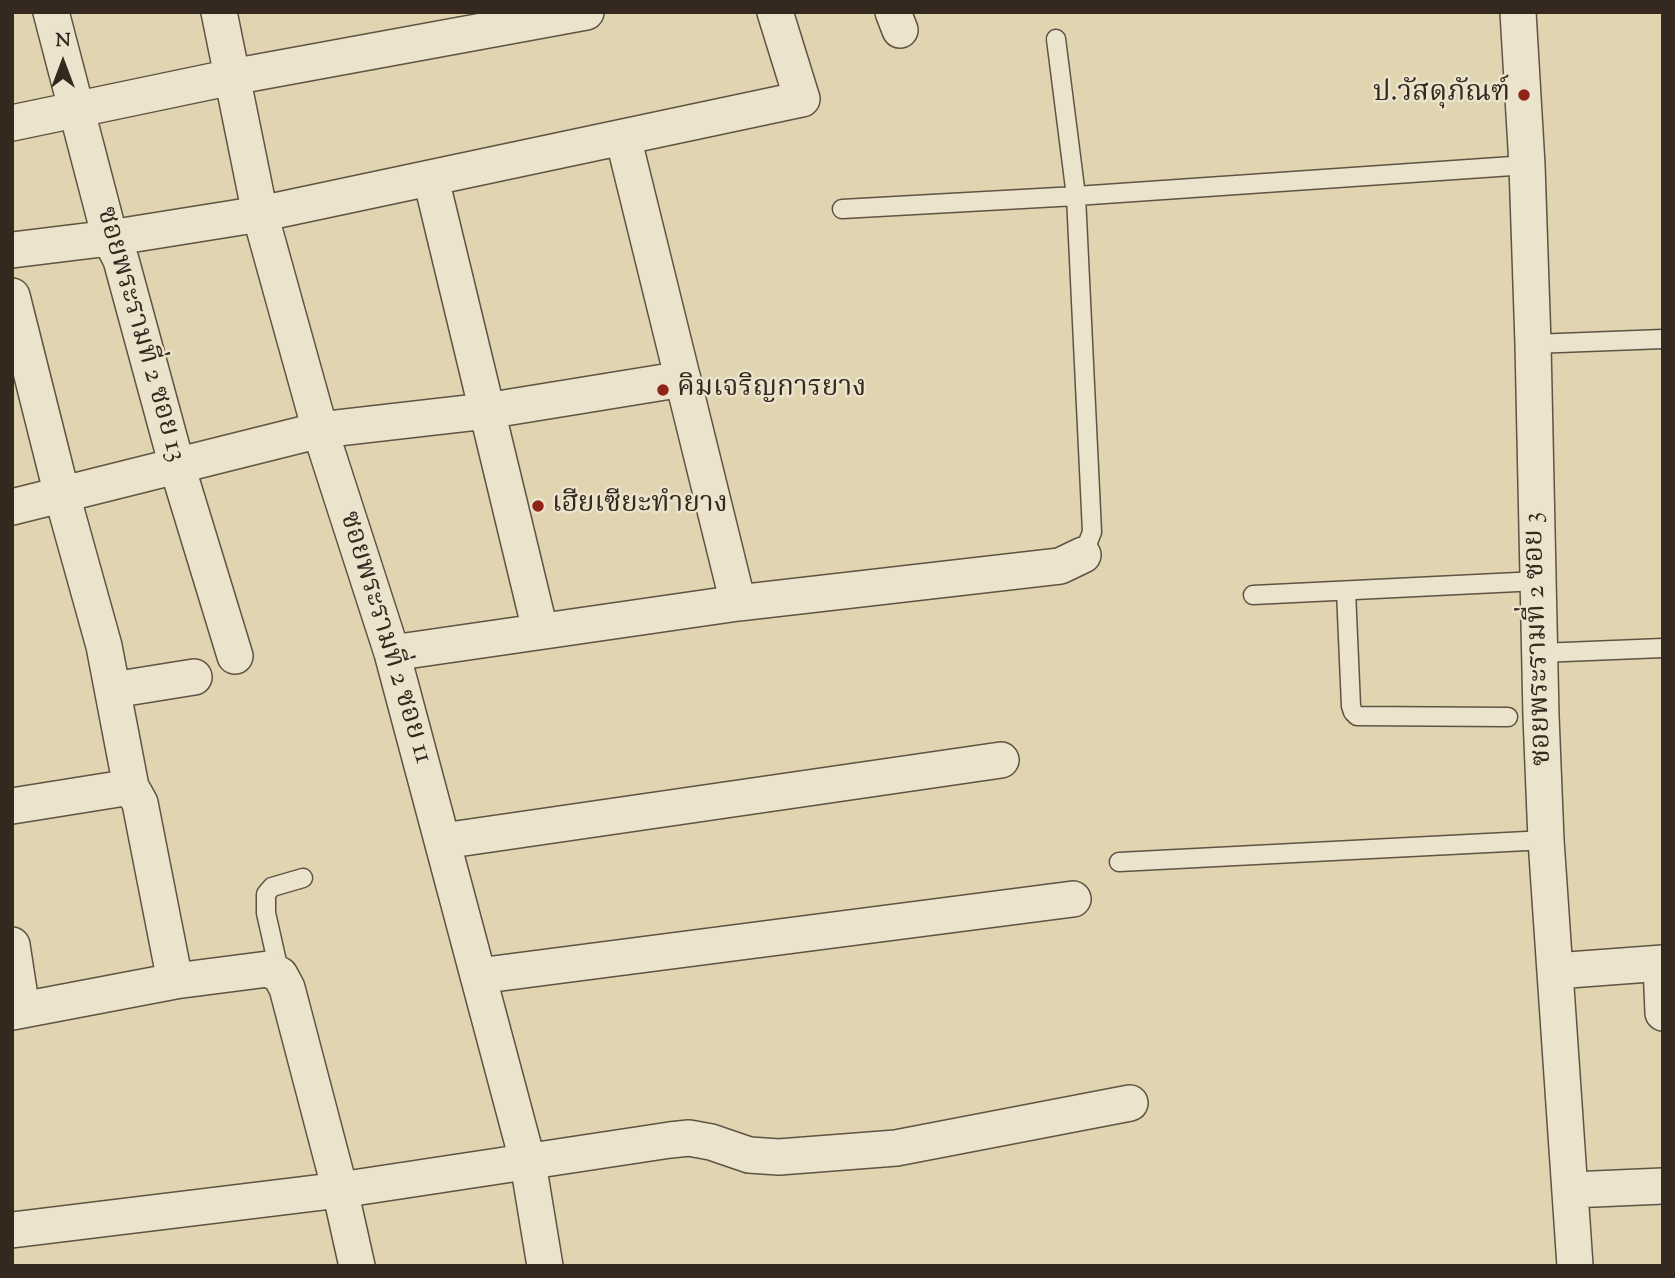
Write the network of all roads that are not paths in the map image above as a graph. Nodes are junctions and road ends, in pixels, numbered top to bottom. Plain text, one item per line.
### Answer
1 (51, 12) edge
2 (219, 12) edge
3 (586, 12) edge
4 (775, 12) edge
5 (1518, 12) edge
6 (1056, 39) dead end
7 (232, 77) junction
8 (77, 110) junction
9 (12, 124) edge
10 (624, 137) junction
11 (1527, 165) junction
12 (431, 179) junction
13 (1076, 196) junction
14 (842, 209) dead end
15 (260, 214) junction
16 (110, 238) junction
17 (12, 250) edge
18 (12, 296) edge
19 (1663, 339) edge
20 (1533, 344) junction
21 (683, 379) junction
22 (486, 411) junction
23 (320, 430) junction
24 (177, 466) junction
25 (62, 495) junction
26 (12, 507) edge
27 (1083, 555) joint
28 (1538, 581) junction
29 (1346, 591) junction
30 (1253, 596) dead end
31 (738, 603) junction
32 (540, 630) junction
33 (1663, 648) edge
34 (392, 653) junction
35 (1539, 653) junction
36 (235, 656) dead end
37 (194, 677) dead end
38 (113, 690) junction
39 (1508, 717) dead end
40 (1001, 760) dead end
41 (131, 787) junction
42 (12, 806) edge
43 (1546, 840) junction
44 (443, 841) junction
45 (1119, 862) dead end
46 (303, 878) dead end
47 (1073, 898) dead end
48 (12, 944) edge
49 (1662, 964) edge
50 (1555, 971) junction
51 (280, 975) junction
52 (478, 976) junction
53 (175, 981) junction
54 (17, 1011) edge
55 (1663, 1013) edge
56 (1130, 1103) dead end
57 (528, 1163) junction
58 (1663, 1186) edge
59 (340, 1190) junction
60 (1571, 1190) junction
61 (12, 1230) edge
62 (357, 1266) edge
63 (545, 1266) edge
64 (1575, 1266) edge

1 - 8 street, ซอยพระรามที่ 2 ซอย 13
2 - 7 street, ซอยพระรามที่ 2 ซอย 11
3 - 7 street
4 - 10 street
5 - 11 street, ซอยพระรามที่ 2 ซอย 3
6 - 13 lane
7 - 8 street
7 - 15 street, ซอยพระรามที่ 2 ซอย 11
8 - 9 street
8 - 16 street, ซอยพระรามที่ 2 ซอย 13
10 - 12 street
10 - 21 street
11 - 13 lane
11 - 20 street, ซอยพระรามที่ 2 ซอย 3
12 - 15 street
12 - 22 street
13 - 14 lane
13 - 27 lane
15 - 16 street
15 - 23 street, ซอยพระรามที่ 2 ซอย 11
16 - 17 street
16 - 24 street, ซอยพระรามที่ 2 ซอย 13
18 - 25 street
19 - 20 lane
20 - 28 street, ซอยพระรามที่ 2 ซอย 3
21 - 22 street
21 - 31 street
22 - 23 street
22 - 32 street
23 - 24 street
23 - 34 street, ซอยพระรามที่ 2 ซอย 11
24 - 25 street
24 - 36 street, ซอยพระรามที่ 2 ซอย 13
25 - 26 street
25 - 38 street
27 - 31 street
28 - 29 lane
28 - 35 street, ซอยพระรามที่ 2 ซอย 3
29 - 30 lane
29 - 39 lane
31 - 32 street
32 - 34 street
33 - 35 lane
34 - 44 street, ซอยพระรามที่ 2 ซอย 11
35 - 43 street, ซอยพระรามที่ 2 ซอย 3
37 - 38 street
38 - 41 street
40 - 44 street
41 - 42 street
41 - 53 street
43 - 45 lane
43 - 50 street, ซอยพระรามที่ 2 ซอย 3
44 - 52 street, ซอยพระรามที่ 2 ซอย 11
46 - 51 lane
47 - 52 street
48 - 54 street
49 - 50 street
49 - 55 street
50 - 60 street, ซอยพระรามที่ 2 ซอย 3
51 - 53 street
51 - 59 street
52 - 57 street, ซอยพระรามที่ 2 ซอย 11
53 - 54 street
56 - 57 street
57 - 59 street
57 - 63 street, ซอยพระรามที่ 2 ซอย 11
58 - 60 street
59 - 61 street
59 - 62 street
60 - 64 street, ซอยพระรามที่ 2 ซอย 3

